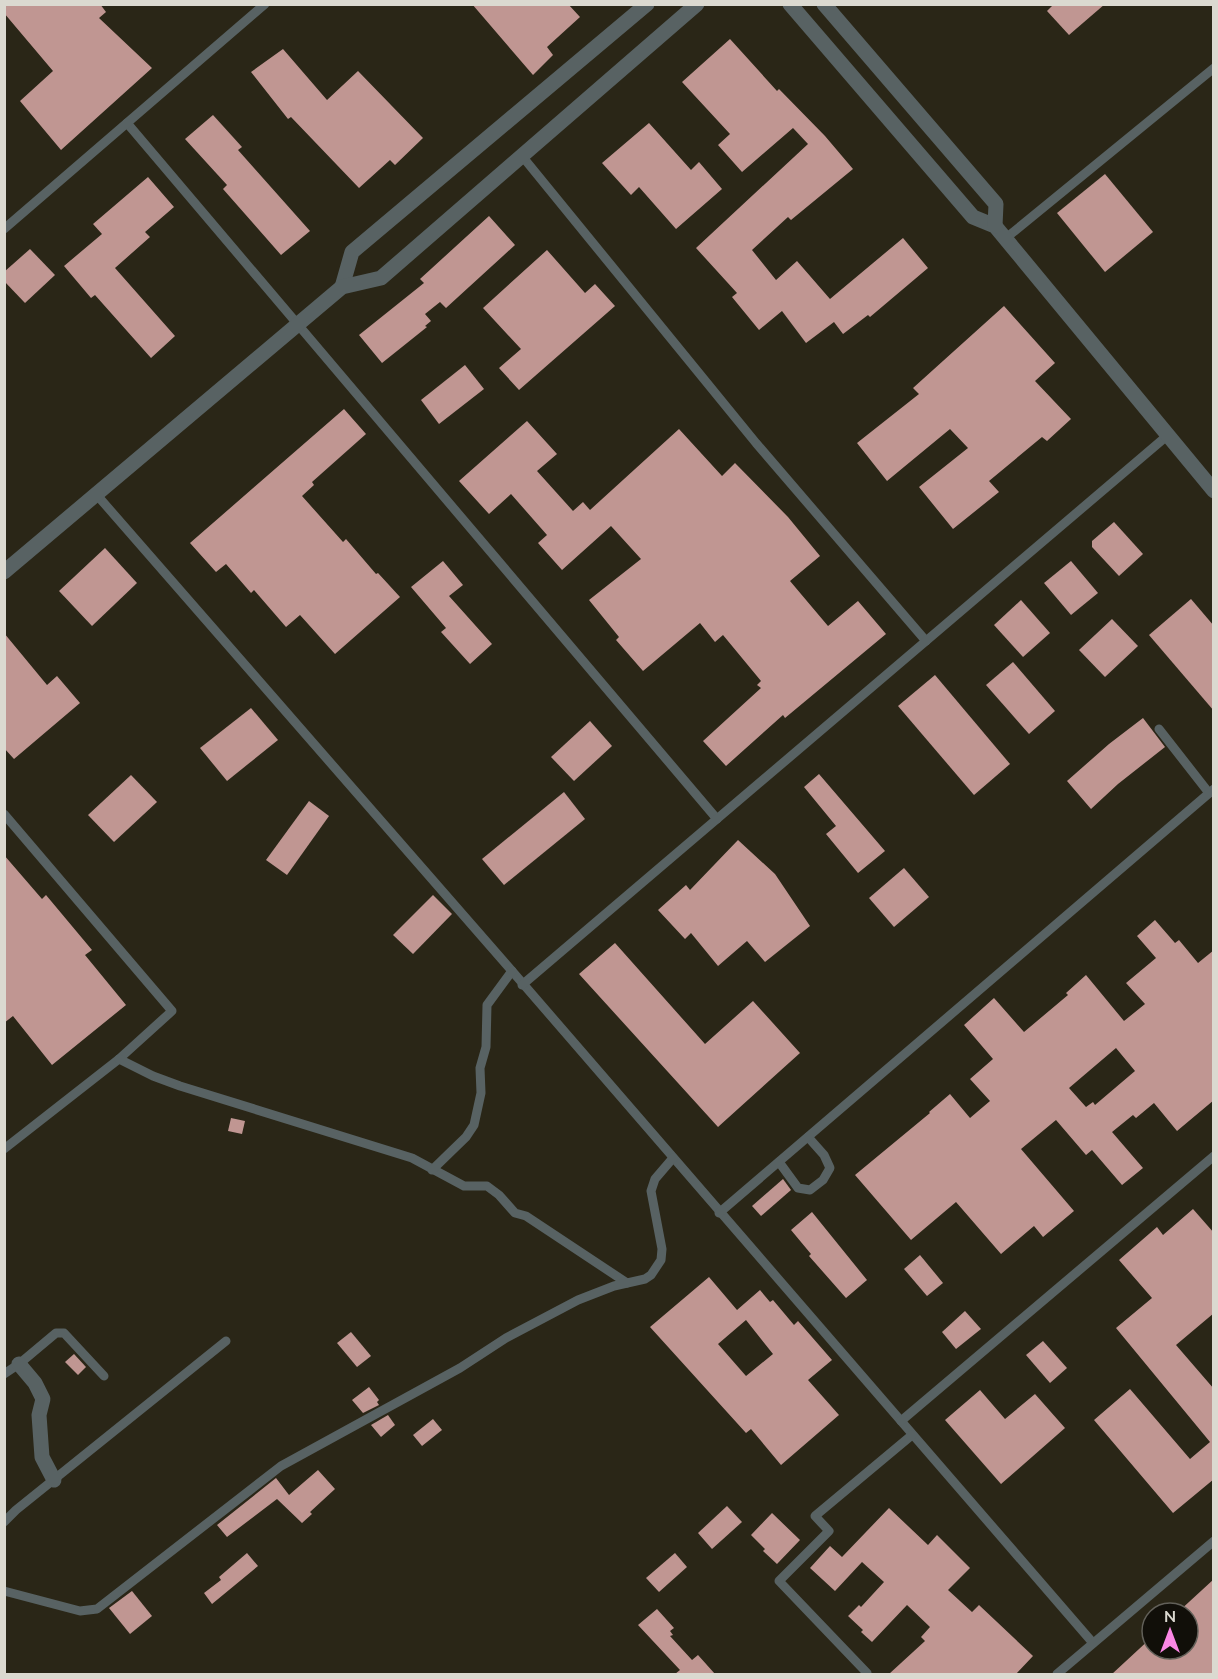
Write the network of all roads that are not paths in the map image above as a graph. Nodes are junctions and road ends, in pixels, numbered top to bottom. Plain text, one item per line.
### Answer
1 (265, 4) edge
2 (647, 4) edge
3 (697, 4) edge
4 (790, 4) edge
5 (824, 4) edge
6 (1214, 68) edge
7 (127, 123) junction
8 (522, 156) junction
9 (995, 226) junction
10 (4, 229) edge
11 (1006, 238) junction
12 (342, 287) junction
13 (298, 324) junction
14 (1168, 435) junction
15 (1214, 491) edge
16 (96, 494) junction
17 (4, 572) edge
18 (926, 641) junction
19 (1160, 729) dead end
20 (1211, 791) edge
21 (4, 814) edge
22 (717, 819) junction
23 (512, 971) junction
24 (522, 985) junction
25 (119, 1059) junction
26 (808, 1137) junction
27 (4, 1149) edge
28 (1214, 1156) edge
29 (673, 1158) junction
30 (779, 1162) junction
31 (432, 1170) junction
32 (719, 1213) junction
33 (627, 1283) junction
34 (226, 1341) dead end
35 (19, 1364) junction
36 (4, 1374) edge
37 (104, 1376) dead end
38 (901, 1422) junction
39 (912, 1435) junction
40 (54, 1480) junction
41 (4, 1522) edge
42 (1214, 1541) edge
43 (4, 1591) edge
44 (1093, 1643) junction
45 (866, 1674) edge
46 (1057, 1674) edge

1 - 7 lane
2 - 12 street
3 - 8 street
4 - 9 street
5 - 9 street
6 - 11 lane
7 - 10 lane
7 - 13 lane
8 - 12 street
8 - 18 lane
9 - 11 street
11 - 14 street
12 - 13 street
13 - 16 street
13 - 22 lane
14 - 15 street
14 - 18 lane
16 - 17 street
16 - 23 lane
18 - 22 lane
19 - 20 lane
20 - 26 lane
21 - 25 lane
22 - 24 lane
23 - 24 lane
23 - 31 lane
24 - 29 lane
25 - 27 lane
25 - 31 lane
26 - 30 lane
26 - 30 lane
28 - 38 lane
29 - 32 lane
29 - 33 lane
30 - 32 lane
31 - 33 lane
32 - 38 lane
33 - 43 lane
34 - 40 lane
35 - 36 lane
35 - 37 lane
35 - 40 street
38 - 39 lane
39 - 44 lane
39 - 45 lane
40 - 41 lane
42 - 44 lane
44 - 46 lane

